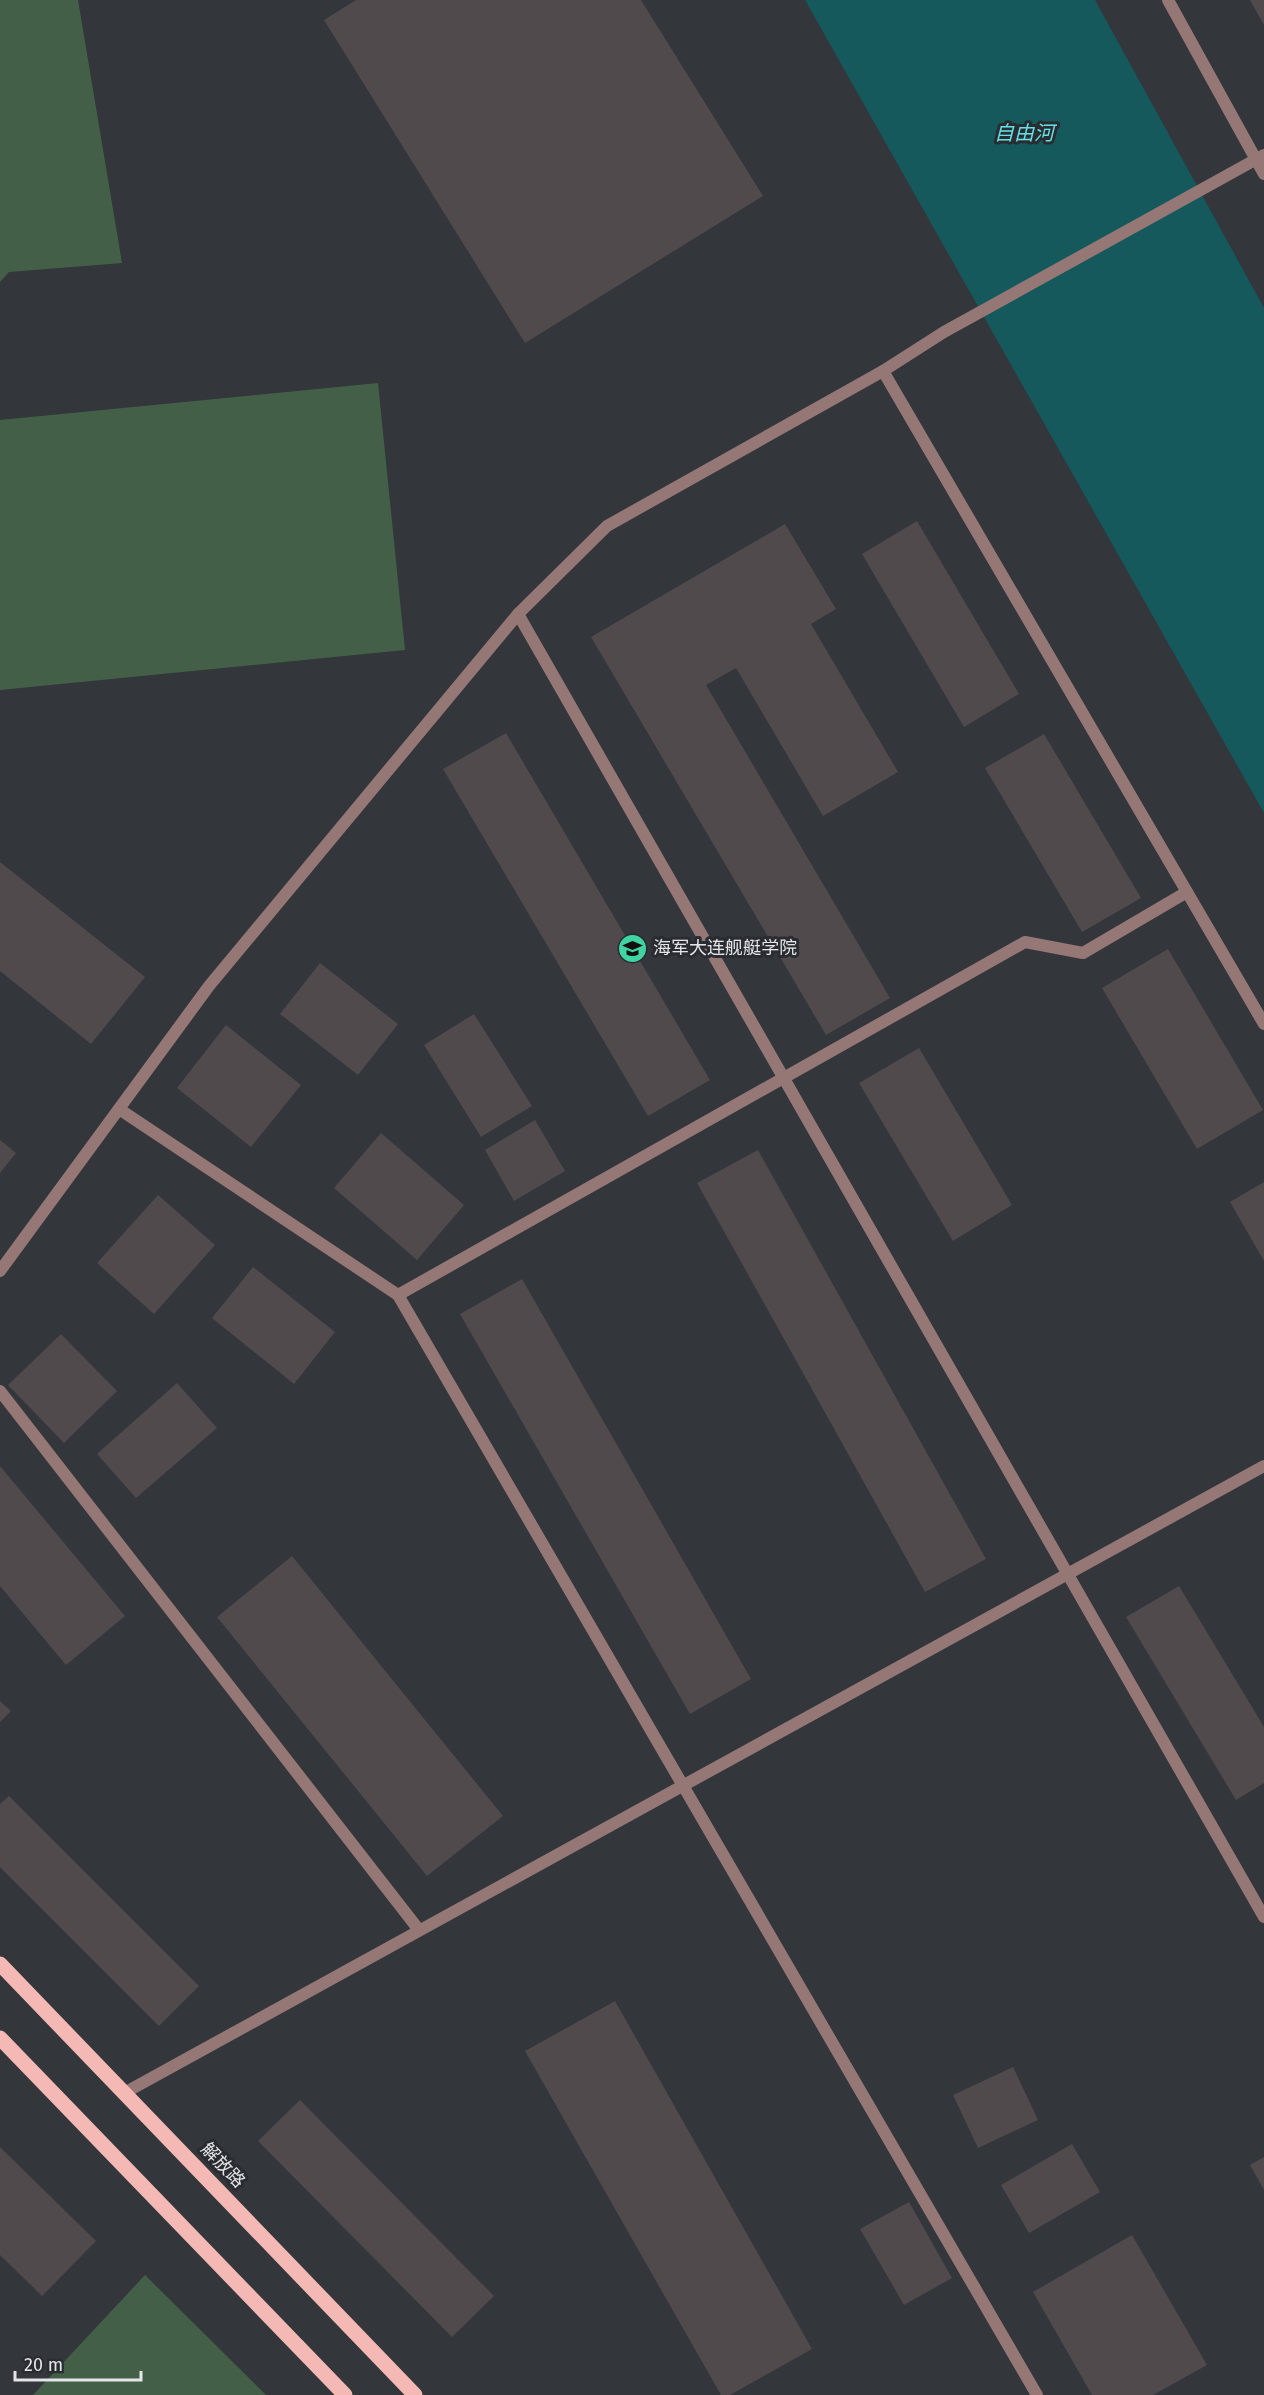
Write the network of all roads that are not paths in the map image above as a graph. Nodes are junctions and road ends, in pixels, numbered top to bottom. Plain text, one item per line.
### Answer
1 (1168, 0) edge
2 (1260, 157) edge
3 (1264, 174) edge
4 (883, 371) junction
5 (518, 614) junction
6 (1187, 892) junction
7 (1264, 1024) edge
8 (785, 1077) junction
9 (118, 1109) junction
10 (0, 1271) edge
11 (398, 1295) junction
12 (0, 1391) edge
13 (1264, 1466) edge
14 (1068, 1574) junction
15 (683, 1786) junction
16 (1264, 1917) edge
17 (419, 1930) junction
18 (0, 1964) edge
19 (0, 2038) edge
20 (126, 2092) junction
21 (345, 2395) edge
22 (416, 2395) edge
23 (1037, 2395) edge

1 - 2 street
2 - 3 street
2 - 4 street
4 - 5 street
4 - 6 street
5 - 8 street
5 - 9 street
6 - 7 street
6 - 8 street
8 - 11 street
8 - 14 street
9 - 10 street
9 - 11 street
11 - 15 street
12 - 17 street
13 - 14 street
14 - 15 street
14 - 16 street
15 - 17 street
15 - 23 street
17 - 20 street
18 - 20 main road, 解放路
19 - 21 main road
20 - 22 main road, 解放路

